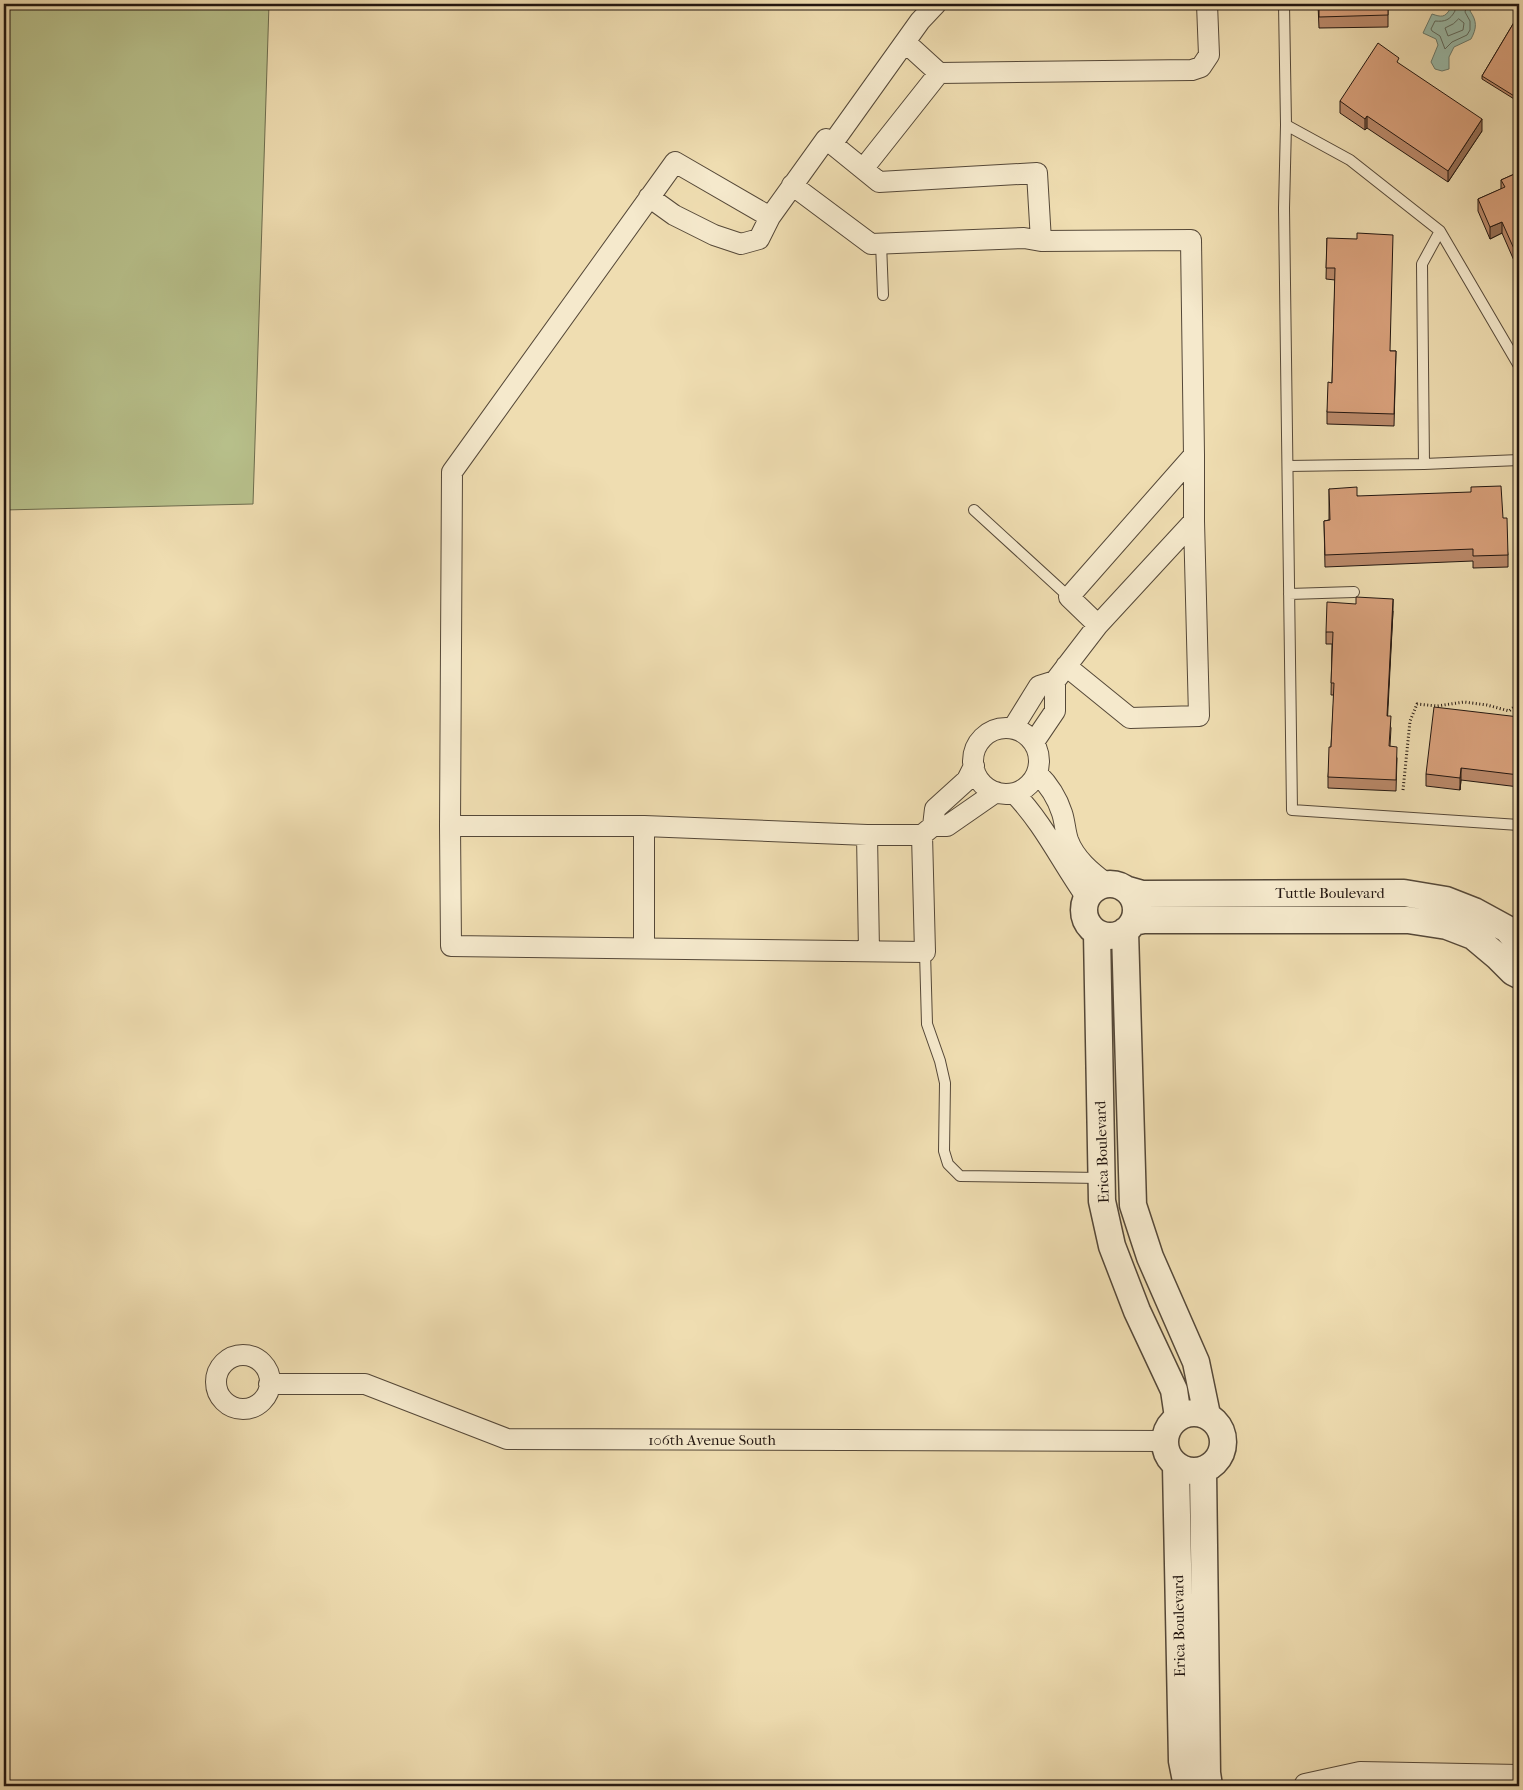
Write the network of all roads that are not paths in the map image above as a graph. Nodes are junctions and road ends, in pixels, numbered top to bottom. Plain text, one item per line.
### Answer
1 (936, 4) edge
2 (1207, 4) edge
3 (1284, 4) edge
4 (905, 42) junction
5 (939, 73) junction
6 (1286, 125) junction
7 (832, 144) junction
8 (863, 169) junction
9 (792, 185) junction
10 (649, 198) junction
11 (770, 217) junction
12 (1440, 231) junction
13 (1041, 241) junction
14 (881, 243) junction
15 (883, 295) dead end
16 (1519, 366) edge
17 (1194, 455) junction
18 (1519, 460) edge
19 (1424, 464) junction
20 (1288, 466) junction
21 (974, 510) dead end
22 (1194, 521) junction
23 (1354, 592) dead end
24 (1289, 594) junction
25 (1069, 597) junction
26 (1098, 625) junction
27 (1060, 674) junction
28 (1012, 728) junction
29 (1034, 742) junction
30 (974, 766) junction
31 (1037, 773) junction
32 (1005, 793) junction
33 (1519, 825) edge
34 (450, 826) junction
35 (644, 826) junction
36 (928, 831) junction
37 (867, 835) junction
38 (1107, 891) junction
39 (1129, 927) junction
40 (1097, 933) junction
41 (1519, 943) edge
42 (644, 948) junction
43 (869, 951) junction
44 (925, 952) junction
45 (1519, 975) edge
46 (1101, 1178) junction
47 (270, 1384) dead end
48 (1207, 1415) junction
49 (1178, 1417) junction
50 (1164, 1441) junction
51 (1176, 1466) junction
52 (1203, 1470) junction
53 (1519, 1775) edge
54 (1380, 1779) edge
55 (1187, 1786) edge
56 (1209, 1786) edge
57 (1304, 1786) edge

1 - 4 street
2 - 5 street
3 - 6 lane
4 - 5 street
4 - 7 street
5 - 8 street
6 - 12 lane
6 - 20 lane
7 - 8 street
7 - 9 street
8 - 13 street
9 - 11 street
9 - 14 street
10 - 11 street
10 - 11 street
10 - 34 street
12 - 16 lane
12 - 19 lane
13 - 14 street
13 - 17 street
14 - 15 lane
17 - 22 street
17 - 25 street
18 - 19 lane
19 - 20 lane
20 - 24 lane
21 - 25 lane
22 - 26 street
22 - 27 street
23 - 24 lane
24 - 33 lane
25 - 26 street
26 - 27 street
27 - 28 street
27 - 29 street
28 - 29 street
28 - 30 street
29 - 31 street
30 - 32 street
30 - 36 street
31 - 32 street
31 - 38 street
32 - 36 street
32 - 38 street
34 - 35 street
34 - 42 street
35 - 37 street
35 - 42 street
36 - 37 street
36 - 44 street
37 - 43 street
38 - 39 street
38 - 40 street
38 - 41 street, Tuttle Boulevard
39 - 40 street
39 - 45 street, Tuttle Boulevard
39 - 48 street, Erica Boulevard
40 - 46 street, Erica Boulevard
42 - 43 street
43 - 44 street
44 - 46 lane
46 - 49 street, Erica Boulevard
47 - 50 street, 106th Avenue South
48 - 49 street
48 - 52 street
49 - 50 street
50 - 51 street
51 - 52 street
51 - 55 street, Erica Boulevard
52 - 56 street, Erica Boulevard
53 - 54 street
54 - 57 street

